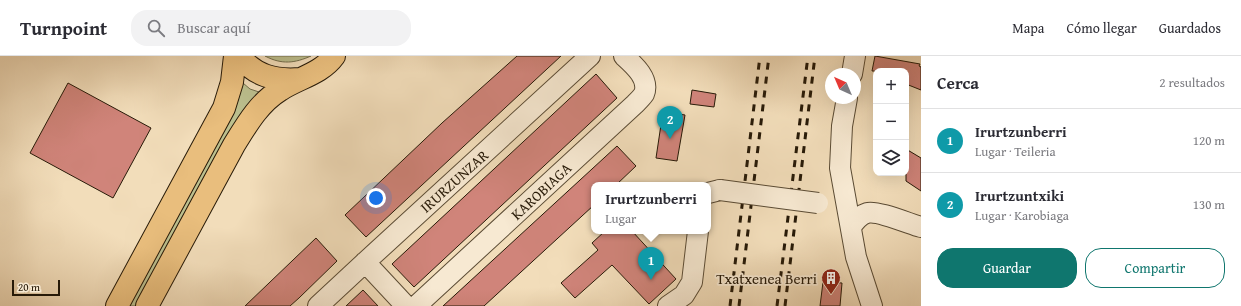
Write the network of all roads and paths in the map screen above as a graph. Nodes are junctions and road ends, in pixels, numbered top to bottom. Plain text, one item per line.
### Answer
1 (235, 56) edge
2 (239, 56) edge
3 (334, 56) edge
4 (590, 56) edge
5 (855, 56) edge
6 (631, 62) edge
7 (853, 68) edge
8 (300, 79) junction
9 (846, 104) edge
10 (714, 192) edge
11 (844, 193) junction
12 (851, 227) junction
13 (921, 227) edge
14 (698, 234) edge
15 (365, 262) junction
16 (117, 306) edge
17 (147, 306) edge
18 (318, 306) edge
19 (406, 306) edge
20 (416, 306) edge
21 (668, 306) edge
22 (872, 306) edge

1 - 16 main road
2 - 8 main road
3 - 8 main road
4 - 15 street, IRURZUNZAR
5 - 7 street
6 - 20 street, KAROBIAGA
8 - 17 main road
9 - 11 street
10 - 11 street, bridge
11 - 12 street
12 - 13 street
12 - 22 street
14 - 21 street
15 - 18 street, IRURZUNZAR
15 - 19 street

